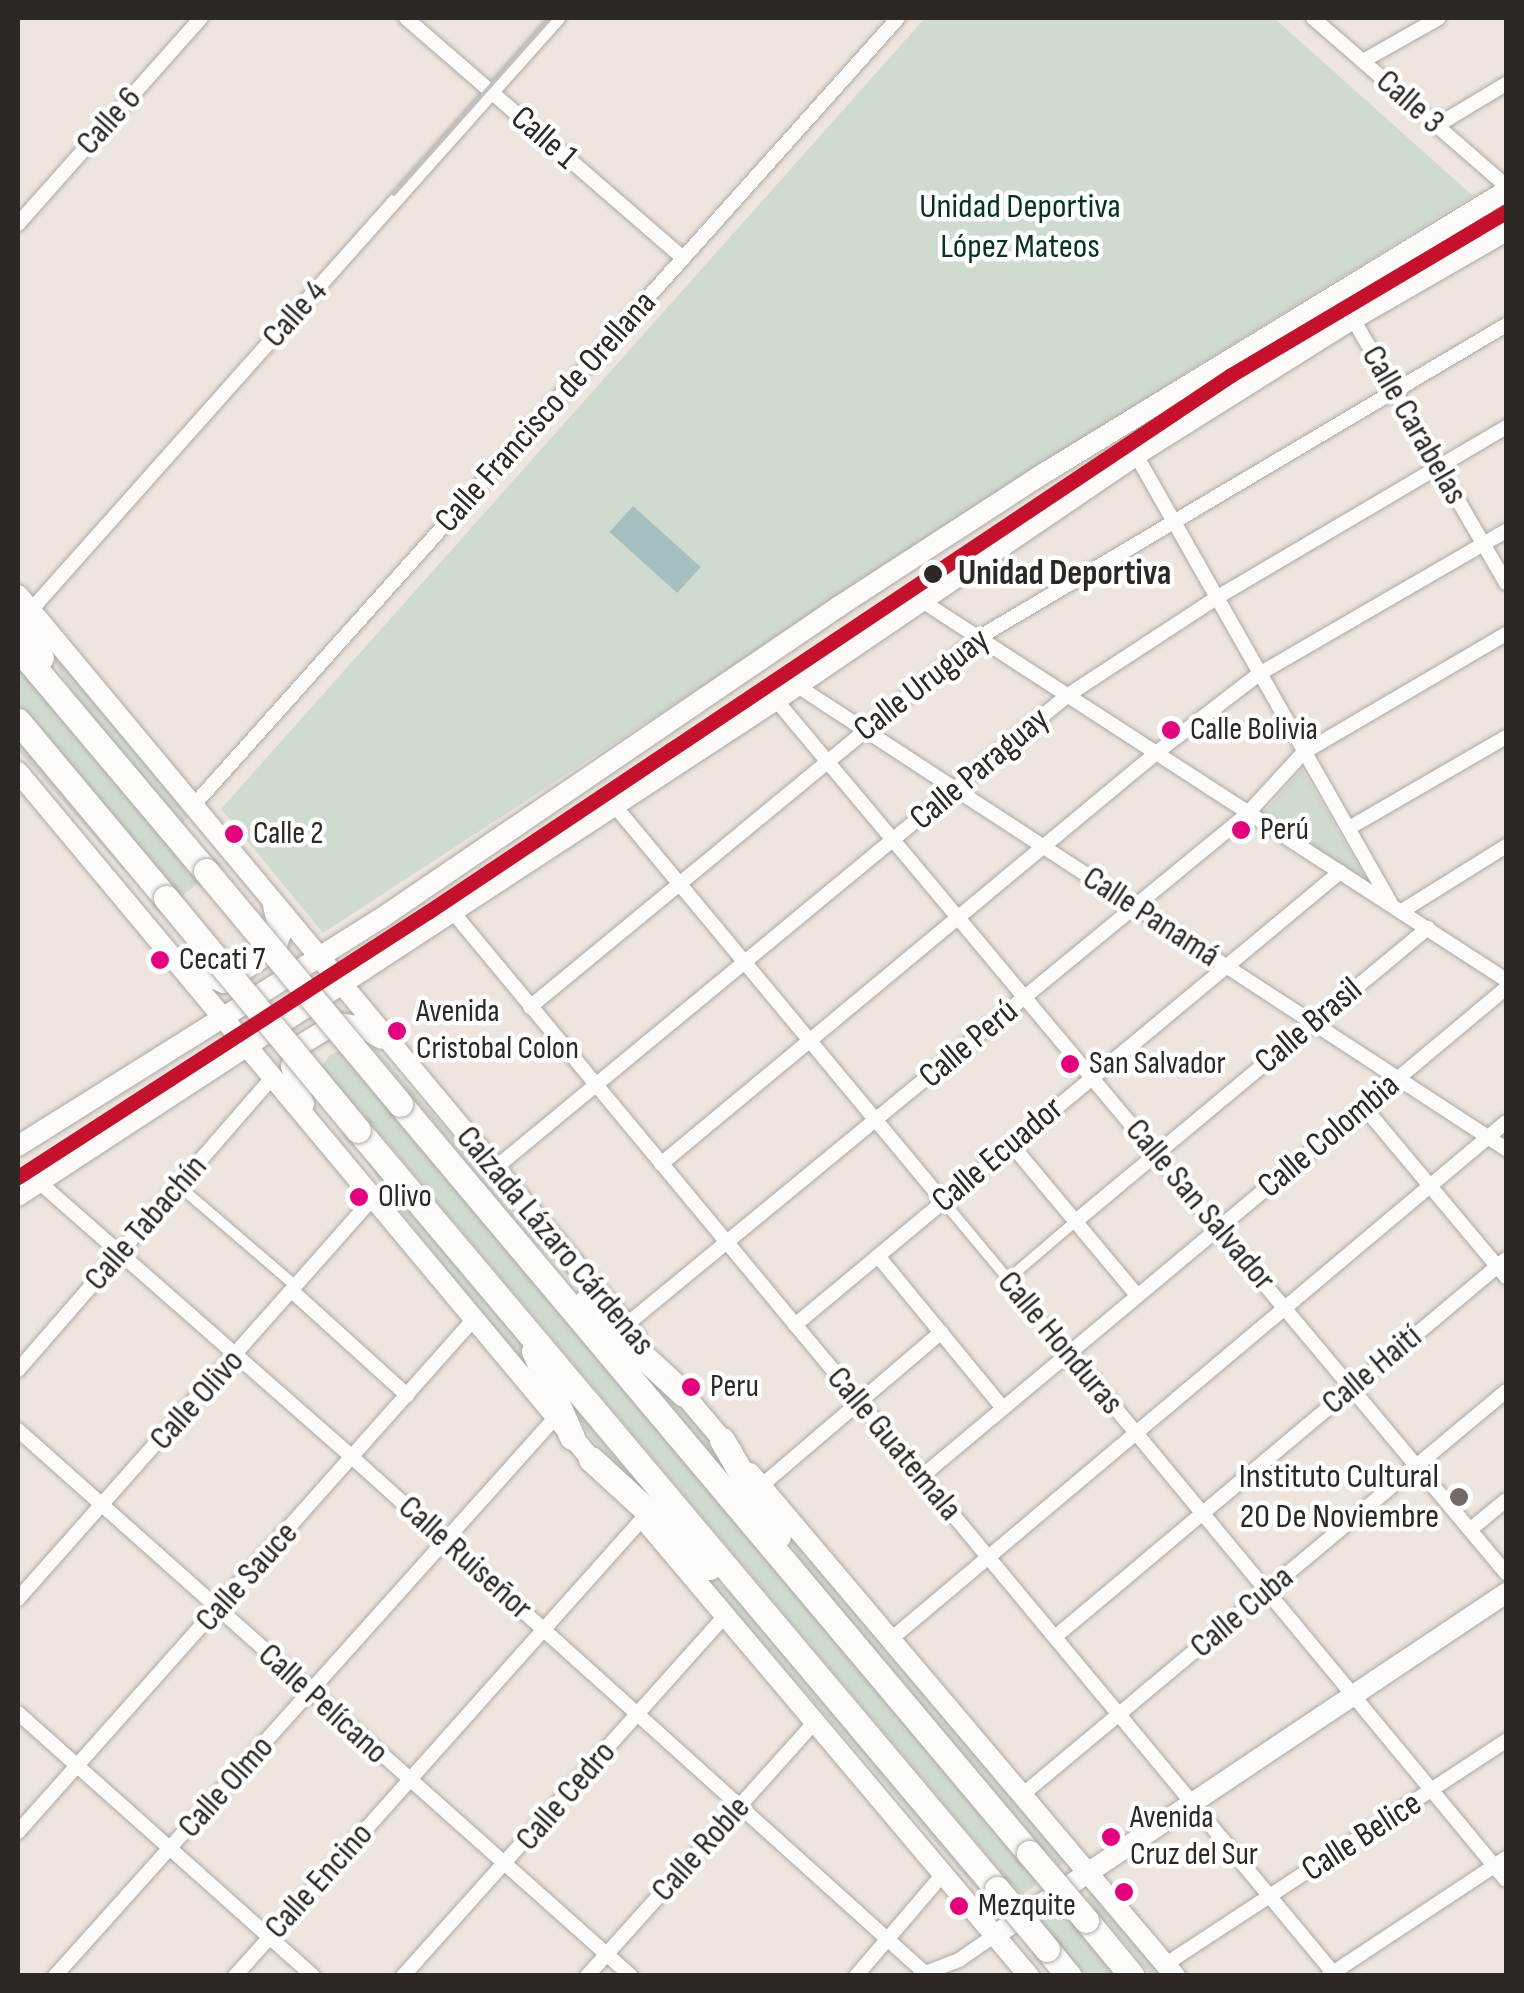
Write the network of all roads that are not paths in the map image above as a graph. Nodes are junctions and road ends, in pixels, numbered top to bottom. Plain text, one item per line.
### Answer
1 (202, 18) edge
2 (406, 18) edge
3 (558, 18) edge
4 (898, 18) edge
5 (1314, 18) edge
6 (1439, 18) edge
7 (1363, 61) junction
8 (1506, 84) edge
9 (492, 93) junction
10 (1436, 126) junction
11 (1506, 188) edge
12 (18, 224) edge
13 (1506, 231) edge
14 (683, 258) junction
15 (1353, 320) junction
16 (1506, 325) edge
17 (1395, 392) junction
18 (1506, 428) edge
19 (1136, 455) junction
20 (1438, 468) junction
21 (1172, 522) junction
22 (1506, 531) edge
23 (1484, 544) junction
24 (1506, 582) edge
25 (1216, 598) junction
26 (922, 600) junction
27 (22, 608) edge
28 (1506, 634) edge
29 (978, 638) junction
30 (18, 648) edge
31 (1259, 674) junction
32 (796, 685) junction
33 (1068, 695) junction
34 (776, 700) junction
35 (76, 718) junction
36 (18, 721) edge
37 (864, 730) junction
38 (1506, 736) edge
39 (1156, 753) junction
40 (1303, 753) junction
41 (828, 761) junction
42 (18, 772) edge
43 (954, 790) junction
44 (614, 805) junction
45 (193, 806) junction
46 (1246, 815) junction
47 (1348, 828) junction
48 (894, 840) junction
49 (1506, 846) edge
50 (1043, 847) junction
51 (1340, 872) junction
52 (680, 884) junction
53 (271, 900) junction
54 (1136, 907) junction
55 (1396, 908) junction
56 (452, 911) junction
57 (960, 916) junction
58 (380, 919) junction
59 (1428, 928) junction
60 (175, 958) junction
61 (320, 958) junction
62 (375, 962) junction
63 (746, 963) junction
64 (1226, 965) junction
65 (1506, 980) edge
66 (341, 984) junction
67 (1506, 988) edge
68 (1026, 996) junction
69 (530, 1007) junction
70 (226, 1018) junction
71 (1313, 1022) junction
72 (198, 1036) junction
73 (810, 1040) junction
74 (248, 1044) junction
75 (392, 1045) junction
76 (215, 1066) junction
77 (274, 1076) junction
78 (1092, 1076) junction
79 (1399, 1078) junction
80 (596, 1086) junction
81 (1364, 1107) junction
82 (309, 1119) junction
83 (876, 1122) junction
84 (1506, 1122) edge
85 (1489, 1137) junction
86 (1011, 1144) junction
87 (18, 1146) edge
88 (1506, 1148) edge
89 (1157, 1154) junction
90 (662, 1164) junction
91 (494, 1169) junction
92 (39, 1182) junction
93 (178, 1186) junction
94 (1430, 1186) junction
95 (18, 1196) edge
96 (373, 1198) junction
97 (943, 1201) junction
98 (1076, 1222) junction
99 (1220, 1228) junction
100 (511, 1236) junction
101 (726, 1242) junction
102 (121, 1253) junction
103 (878, 1256) junction
104 (1504, 1267) edge
105 (1008, 1280) junction
106 (295, 1290) junction
107 (1137, 1295) junction
108 (1286, 1308) junction
109 (474, 1320) junction
110 (522, 1324) junction
111 (626, 1325) junction
112 (795, 1325) junction
113 (941, 1332) junction
114 (1068, 1352) junction
115 (237, 1355) junction
116 (18, 1370) edge
117 (1352, 1387) junction
118 (1506, 1390) edge
119 (684, 1394) junction
120 (407, 1395) junction
121 (859, 1402) junction
122 (1003, 1408) junction
123 (563, 1428) junction
124 (18, 1430) edge
125 (1136, 1434) junction
126 (722, 1440) junction
127 (354, 1458) junction
128 (591, 1459) junction
129 (1416, 1465) junction
130 (921, 1477) junction
131 (761, 1486) junction
132 (1506, 1500) edge
133 (102, 1507) junction
134 (1202, 1514) junction
135 (643, 1518) junction
136 (1471, 1529) junction
137 (443, 1539) junction
138 (988, 1556) junction
139 (1506, 1573) edge
140 (1267, 1592) junction
141 (1506, 1594) edge
142 (813, 1596) junction
143 (18, 1600) edge
144 (216, 1610) junction
145 (726, 1614) junction
146 (543, 1629) junction
147 (786, 1637) junction
148 (1055, 1637) junction
149 (891, 1639) junction
150 (311, 1693) junction
151 (1352, 1697) junction
152 (18, 1713) edge
153 (637, 1714) junction
154 (1119, 1714) junction
155 (815, 1722) junction
156 (1506, 1741) edge
157 (77, 1766) junction
158 (408, 1780) junction
159 (1432, 1791) junction
160 (1022, 1795) junction
161 (1191, 1803) junction
162 (740, 1804) junction
163 (18, 1832) edge
164 (170, 1848) junction
165 (1501, 1862) edge
166 (505, 1866) junction
167 (944, 1874) junction
168 (1087, 1874) junction
169 (1506, 1880) edge
170 (1270, 1896) junction
171 (995, 1934) junction
172 (269, 1936) junction
173 (886, 1939) junction
174 (606, 1954) junction
175 (1170, 1970) edge
176 (923, 1974) edge
177 (1332, 1974) edge
178 (55, 1976) edge
179 (235, 1976) edge
180 (314, 1976) edge
181 (403, 1976) edge
182 (588, 1976) edge
183 (631, 1976) edge
184 (856, 1976) edge
185 (1029, 1976) edge
186 (1069, 1976) edge
187 (1132, 1976) edge

1 - 12 street, Calle 6
2 - 9 street, Calle 1
3 - 9 street, Calle 4
4 - 14 street, Calle Francisco de Orellana
5 - 7 street, Calle 3
6 - 7 street
7 - 10 street, Calle 3
8 - 10 street
9 - 14 street, Calle 1
9 - 27 street, Calle 4
10 - 11 street, Calle 3
11 - 58 main road
13 - 15 main road
14 - 45 street, Calle Francisco de Orellana
15 - 17 street, Calle Carabelas
15 - 19 main road
16 - 17 street, Calle Uruguay
17 - 20 street, Calle Carabelas
17 - 21 street, Calle Uruguay
18 - 20 street, Calle Paraguay
19 - 21 street
19 - 26 main road
20 - 23 street, Calle Carabelas
20 - 25 street, Calle Paraguay
21 - 25 street
21 - 29 street, Calle Uruguay
22 - 23 street
23 - 24 street, Calle Carabelas
23 - 31 street
25 - 31 street
25 - 33 street, Calle Paraguay
26 - 29 street
26 - 32 main road
27 - 35 highway
27 - 45 main road, Calzada Lázaro Cárdenas
28 - 40 street, Calle Perú
29 - 33 street
29 - 37 street, Calle Uruguay
30 - 35 highway, Calzada Lázaro Cárdenas
31 - 39 street
31 - 40 street
32 - 34 main road
32 - 37 street, Calle Panamá
33 - 39 street
33 - 43 street, Calle Paraguay
34 - 41 street, Calle San Salvador
34 - 44 main road
35 - 100 highway, Calzada Lázaro Cárdenas, bridge
36 - 110 highway, bridge
37 - 41 street, Calle Uruguay
37 - 43 street, Calle Panamá
38 - 47 street
39 - 46 street
39 - 50 street
40 - 46 street, Calle Perú
40 - 47 street
41 - 48 street, Calle San Salvador
41 - 52 street, Calle Uruguay
42 - 60 main road
43 - 48 street, Calle Paraguay
43 - 50 street, Calle Panamá
44 - 52 street, Calle Honduras
44 - 56 main road
45 - 53 main road, Calzada Lázaro Cárdenas
46 - 51 street
46 - 54 street, Calle Perú
47 - 55 street
48 - 57 street, Calle San Salvador
48 - 63 street, Calle Paraguay
49 - 55 street
50 - 54 street, Calle Panamá
50 - 57 street
51 - 55 street
51 - 64 street, Calle Ecuador
52 - 63 street, Calle Honduras
52 - 69 street, Calle Uruguay
53 - 60 main road
53 - 61 main road, Calzada Lázaro Cárdenas
54 - 64 street, Calle Panamá
54 - 68 street, Calle Perú
55 - 59 street
56 - 62 main road
56 - 69 street, Calle Guatemala
57 - 68 street, Calle San Salvador
57 - 73 street
58 - 61 main road
58 - 62 main road
59 - 65 street
59 - 71 street, Calle Brasil
60 - 70 main road
61 - 66 main road, Calzada Lázaro Cárdenas
61 - 70 main road
62 - 66 main road
63 - 73 street, Calle Honduras
63 - 80 street, Calle Paraguay
64 - 71 street, Calle Panamá
64 - 78 street, Calle Ecuador
66 - 74 main road
66 - 75 main road, Calzada Lázaro Cárdenas
67 - 79 street, Calle Colombia
68 - 78 street, Calle San Salvador
68 - 83 street, Calle Perú
69 - 80 street, Calle Guatemala
70 - 72 main road
70 - 74 main road
71 - 79 street, Calle Panamá
71 - 89 street, Calle Brasil
72 - 76 main road
72 - 87 main road
73 - 83 street, Calle Honduras
73 - 90 street
74 - 76 main road
74 - 77 main road
75 - 82 main road
75 - 91 main road, Calzada Lázaro Cárdenas
76 - 92 main road
77 - 82 main road
77 - 93 street, Calle Tabachín
78 - 86 street, Calle Ecuador
78 - 89 street, Calle San Salvador
79 - 81 street, Calle Colombia
79 - 85 street, Calle Panamá
80 - 90 street, Calle Guatemala
80 - 91 street, Calle Paraguay
81 - 94 street
81 - 99 street, Calle Colombia
82 - 96 main road
83 - 97 street, Calle Honduras
83 - 101 street, Calle Perú
84 - 85 street
85 - 88 street, Calle Panamá
85 - 94 street
86 - 97 street, Calle Ecuador
86 - 98 street
89 - 98 street, Calle Brasil
89 - 99 street, Calle San Salvador
90 - 101 street, Calle Guatemala
91 - 111 main road, Calzada Lázaro Cárdenas
92 - 95 main road
92 - 102 street, Calle Ruiseñor
93 - 102 street, Calle Tabachín
93 - 106 street
94 - 104 street
94 - 108 street
96 - 106 street, Calle Olivo
96 - 109 main road
97 - 103 street, Calle Ecuador
97 - 105 street, Calle Honduras
98 - 105 street, Calle Brasil
98 - 107 street
99 - 107 street, Calle Colombia
99 - 108 street, Calle San Salvador
100 - 119 highway
100 - 142 highway, Calzada Lázaro Cárdenas
101 - 111 street, Calle Perú
101 - 112 street, Calle Guatemala
102 - 115 street, Calle Ruiseñor
102 - 116 street, Calle Tabachín
103 - 112 street, Calle Ecuador
103 - 113 street
104 - 117 street, Calle Haití
105 - 114 street, Calle Honduras
106 - 115 street, Calle Olivo
106 - 120 street
107 - 114 street, Calle Colombia
108 - 117 street, Calle San Salvador
108 - 125 street
109 - 120 street, Calle Sauce
109 - 123 main road
110 - 123 highway
110 - 147 highway
111 - 119 main road, Calzada Lázaro Cárdenas
112 - 121 street, Calle Guatemala
113 - 121 street
113 - 122 street
114 - 122 street, Calle Colombia
114 - 125 street, Calle Honduras
115 - 127 street, Calle Ruiseñor
115 - 133 street, Calle Olivo
117 - 129 street, Calle San Salvador
117 - 134 street, Calle Haití
118 - 129 street, Calle Cuba
119 - 126 main road, Calzada Lázaro Cárdenas
120 - 127 street, Calle Sauce
121 - 130 street, Calle Guatemala
121 - 131 street
122 - 130 street, Calle Colombia
123 - 128 main road
123 - 137 street, Calle Olmo
124 - 133 street, Calle Pelícano
125 - 134 street, Calle Honduras
125 - 138 street
126 - 131 main road, Calzada Lázaro Cárdenas
126 - 142 highway
127 - 137 street, Calle Ruiseñor
127 - 144 street, Calle Sauce
128 - 135 main road
128 - 147 highway
129 - 136 street, Calle San Salvador
129 - 140 street, Calle Cuba
130 - 138 street, Calle Guatemala
131 - 149 main road, Calzada Lázaro Cárdenas
132 - 136 street
133 - 143 street, Calle Olivo
133 - 144 street, Calle Pelícano
134 - 140 street, Calle Honduras
134 - 148 street, Calle Haití
135 - 145 main road
135 - 146 street, Calle Encino
136 - 139 street, Calle San Salvador
137 - 146 street, Calle Ruiseñor
137 - 150 street, Calle Olmo
138 - 148 street, Calle Guatemala
138 - 149 street
140 - 151 street, Calle Honduras
140 - 154 street, Calle Cuba
141 - 151 main road
142 - 187 highway, Calzada Lázaro Cárdenas, bridge
144 - 150 street, Calle Pelícano
144 - 157 street, Calle Sauce
145 - 153 street, Calle Cedro
145 - 155 main road
146 - 153 street, Calle Ruiseñor
146 - 158 street, Calle Encino
147 - 186 highway, bridge
148 - 154 street, Calle Guatemala
149 - 160 main road, Calzada Lázaro Cárdenas
150 - 158 street, Calle Pelícano
150 - 164 street, Calle Olmo
151 - 159 street, Calle Honduras
151 - 161 main road
152 - 157 street
153 - 162 street, Calle Ruiseñor
153 - 166 street, Calle Cedro
154 - 160 street, Calle Cuba
154 - 161 street, Calle Guatemala
155 - 162 street, Calle Roble
155 - 167 main road
156 - 159 street, Calle Belice
157 - 163 street, Calle Sauce
157 - 164 street
158 - 166 street, Calle Pelícano
158 - 172 street, Calle Encino
159 - 165 street, Calle Honduras
159 - 170 street, Calle Belice
160 - 168 main road, Calzada Lázaro Cárdenas
161 - 168 main road
161 - 170 street, Calle Guatemala
162 - 173 street, Calle Ruiseñor
162 - 174 street, Calle Roble
164 - 172 street
164 - 178 street, Calle Olmo
165 - 169 street, Calle Honduras
165 - 177 street
166 - 174 street, Calle Pelícano
166 - 181 street, Calle Cedro
167 - 171 main road
167 - 173 street
168 - 171 main road
168 - 175 main road, Calzada Lázaro Cárdenas
170 - 175 street, Calle Belice
170 - 177 street, Calle Guatemala
171 - 176 street
171 - 185 main road
172 - 179 street, Calle Encino
172 - 180 street
173 - 176 street, Calle Ruiseñor
173 - 184 street
174 - 182 street, Calle Roble
174 - 183 street, Calle Pelícano

